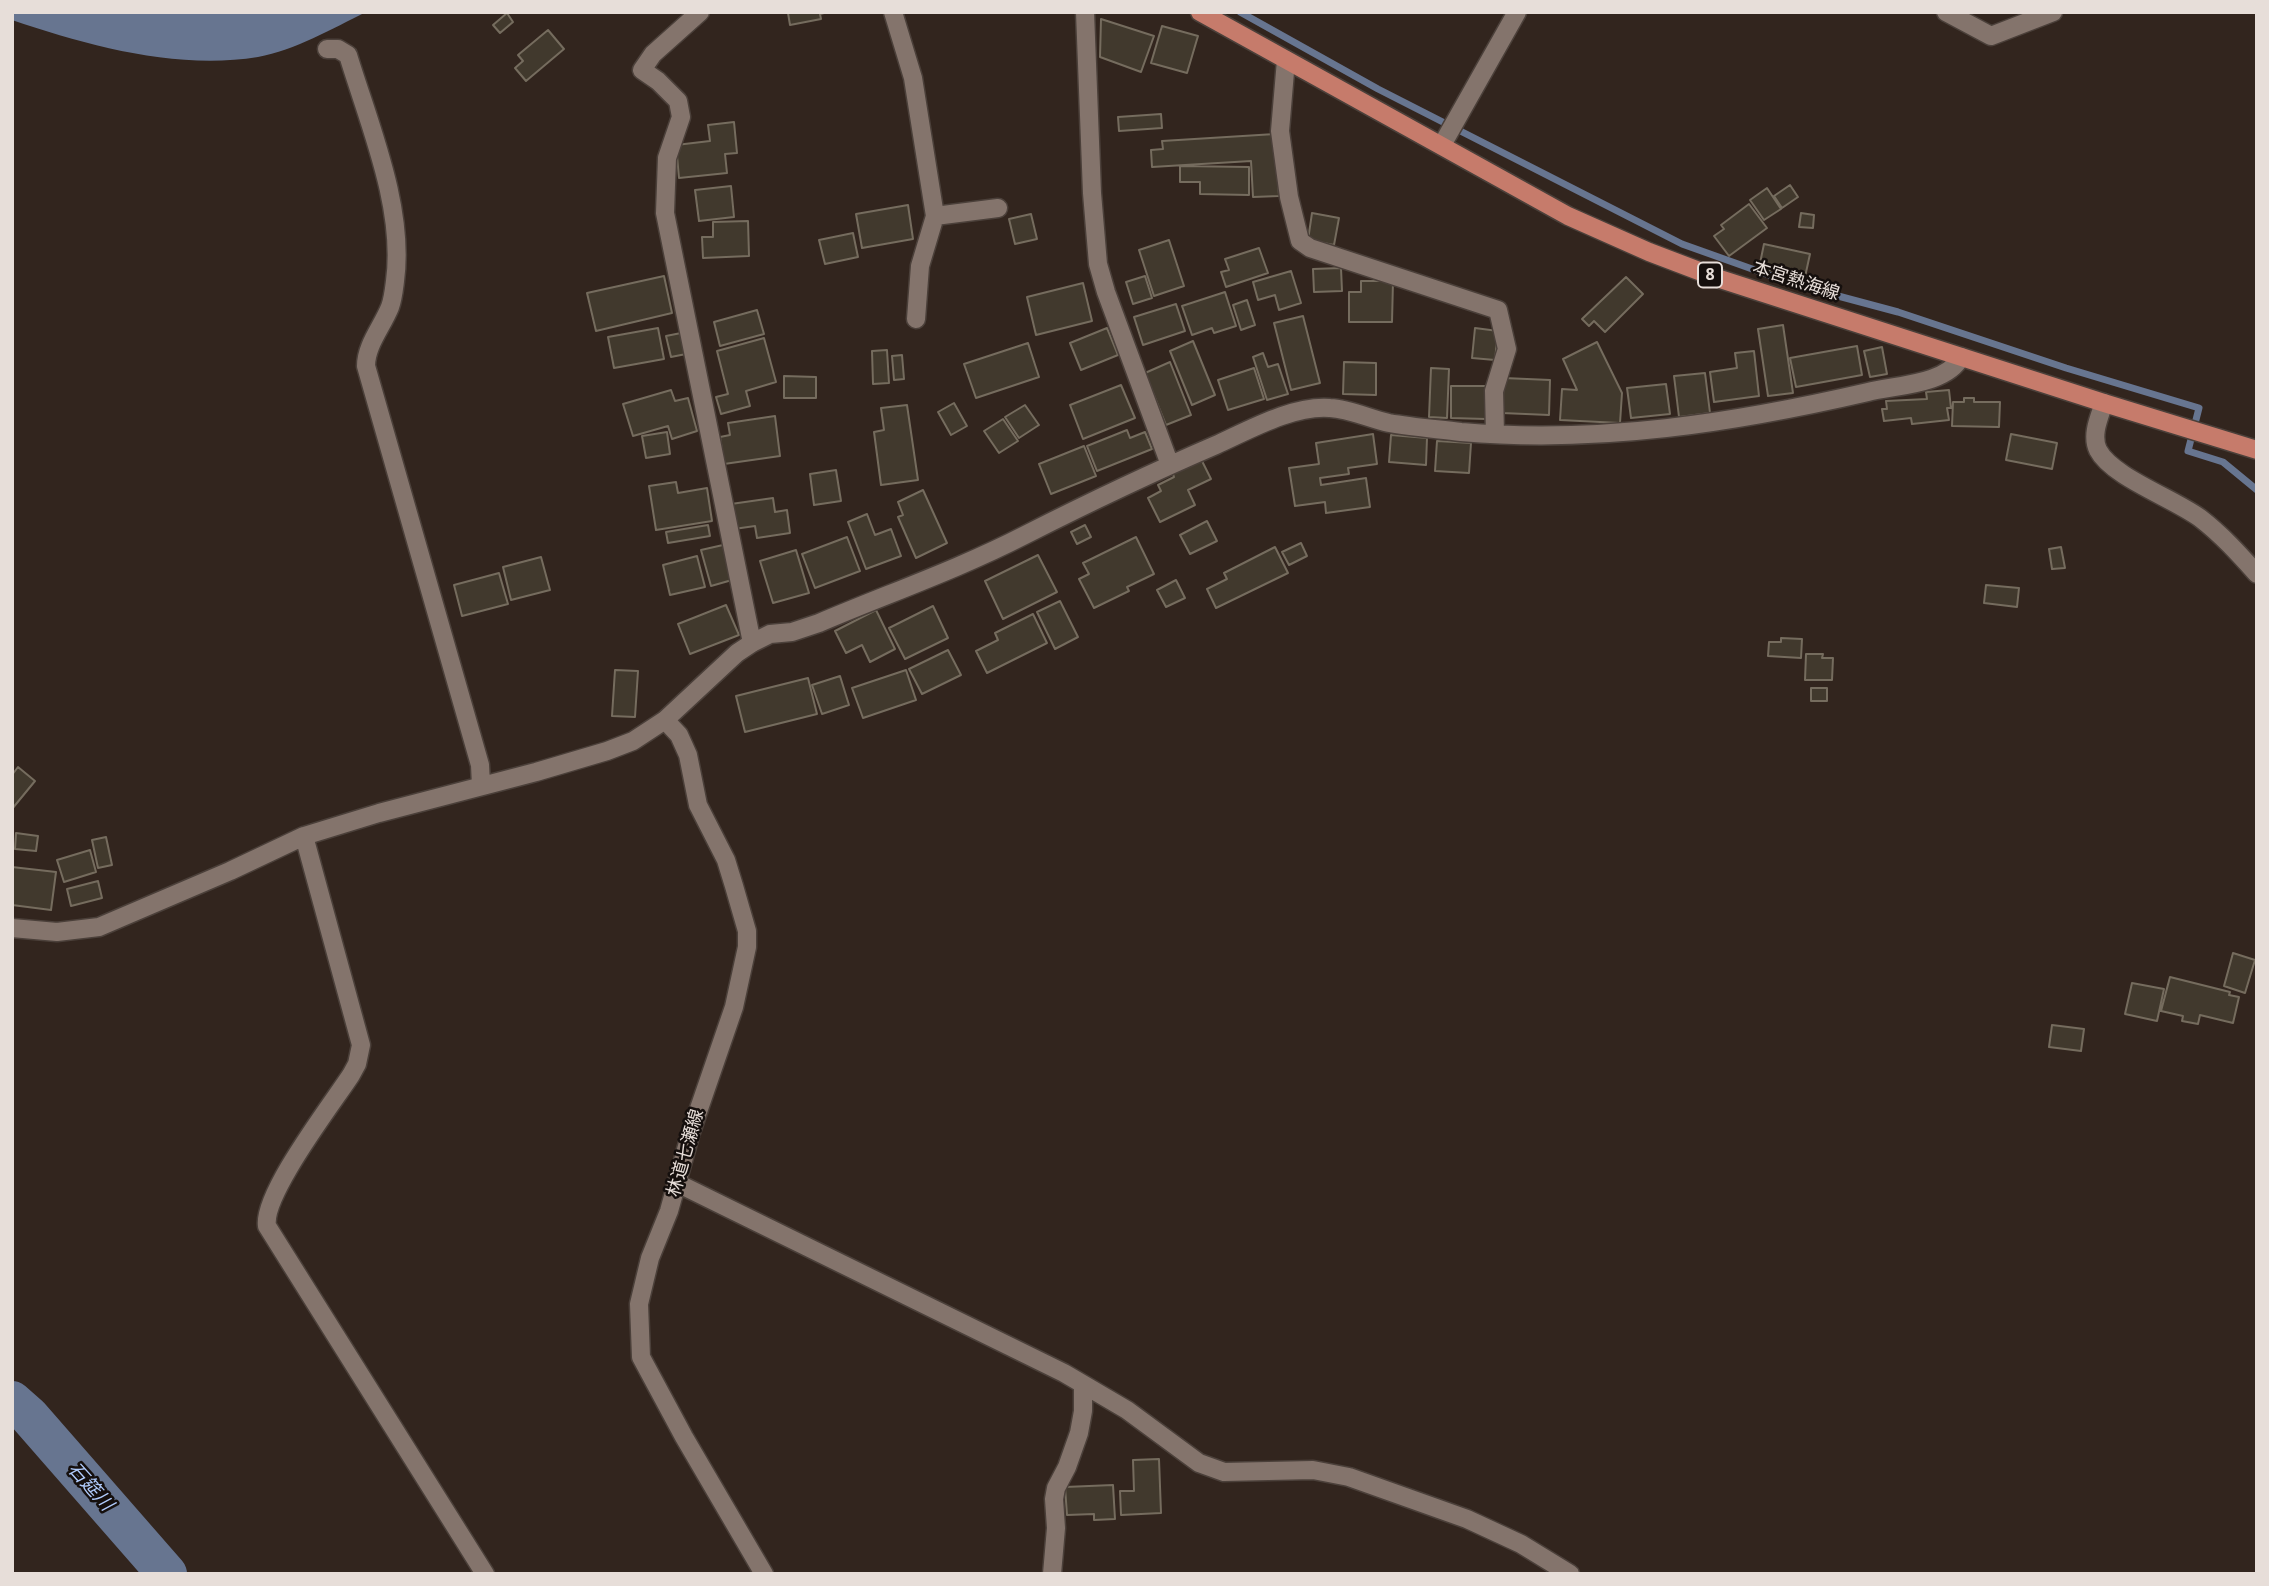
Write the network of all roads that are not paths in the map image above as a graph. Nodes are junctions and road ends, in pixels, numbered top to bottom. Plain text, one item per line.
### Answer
1 (700, 12) edge
2 (893, 12) edge
3 (1085, 12) edge
4 (1200, 12) edge
5 (1517, 12) edge
6 (1946, 12) edge
7 (2053, 12) edge
8 (327, 49) dead end
9 (1286, 60) junction
10 (1442, 145) junction
11 (998, 208) dead end
12 (935, 216) junction
13 (916, 320) dead end
14 (1961, 357) junction
15 (2104, 404) junction
16 (1495, 434) junction
17 (2257, 450) edge
18 (1170, 465) junction
19 (2257, 575) edge
20 (752, 643) junction
21 (665, 720) junction
22 (481, 785) junction
23 (303, 836) junction
24 (12, 928) edge
25 (677, 1183) junction
26 (1083, 1386) junction
27 (485, 1574) edge
28 (764, 1574) edge
29 (1052, 1574) edge
30 (1570, 1574) edge

1 - 20 street
2 - 12 street
3 - 18 street
4 - 9 main road, 本宮熱海線 / 8
5 - 10 street
6 - 7 street
8 - 22 street
9 - 10 main road, 本宮熱海線 / 8
9 - 16 street
10 - 14 main road, 本宮熱海線 / 8
11 - 12 street
12 - 13 street
14 - 15 main road, 本宮熱海線 / 8
14 - 16 street
15 - 17 main road, 本宮熱海線 / 8
15 - 19 street
16 - 18 street
18 - 20 street
20 - 21 street
21 - 22 street
21 - 25 street, 林道七瀬線
22 - 23 street
23 - 24 street
23 - 27 street
25 - 26 street
25 - 28 street, 林道七瀬線
26 - 29 street
26 - 30 street

